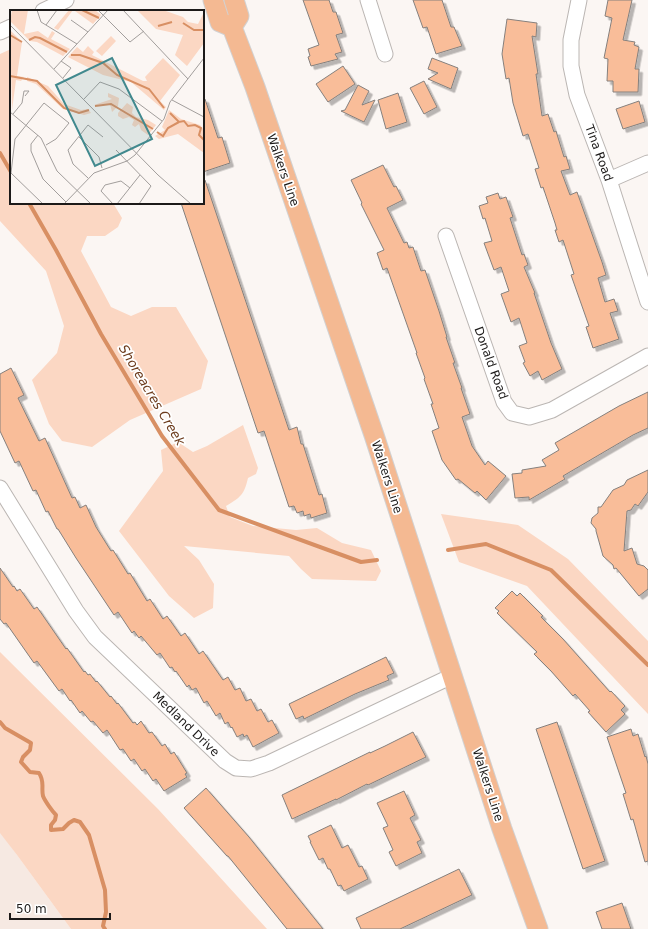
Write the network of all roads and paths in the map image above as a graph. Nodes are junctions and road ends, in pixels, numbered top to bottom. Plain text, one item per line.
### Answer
1 (66, 0) edge
2 (213, 0) edge
3 (234, 0) edge
4 (368, 0) edge
5 (579, 0) edge
6 (45, 10) edge
7 (10, 27) edge
8 (232, 27) junction
9 (0, 32) edge
10 (385, 54) dead end
11 (648, 163) edge
12 (609, 180) junction
13 (446, 236) dead end
14 (648, 302) edge
15 (648, 356) edge
16 (0, 488) edge
17 (452, 676) junction
18 (538, 929) edge

1 - 6 street
2 - 8 main road, Walkers Line
3 - 8 main road
4 - 10 street
5 - 12 street, Tina Road
7 - 9 street
8 - 17 main road, Walkers Line
11 - 12 street
12 - 14 street, Tina Road
13 - 15 street, Donald Road
16 - 17 street, Medland Drive
17 - 18 main road, Walkers Line

